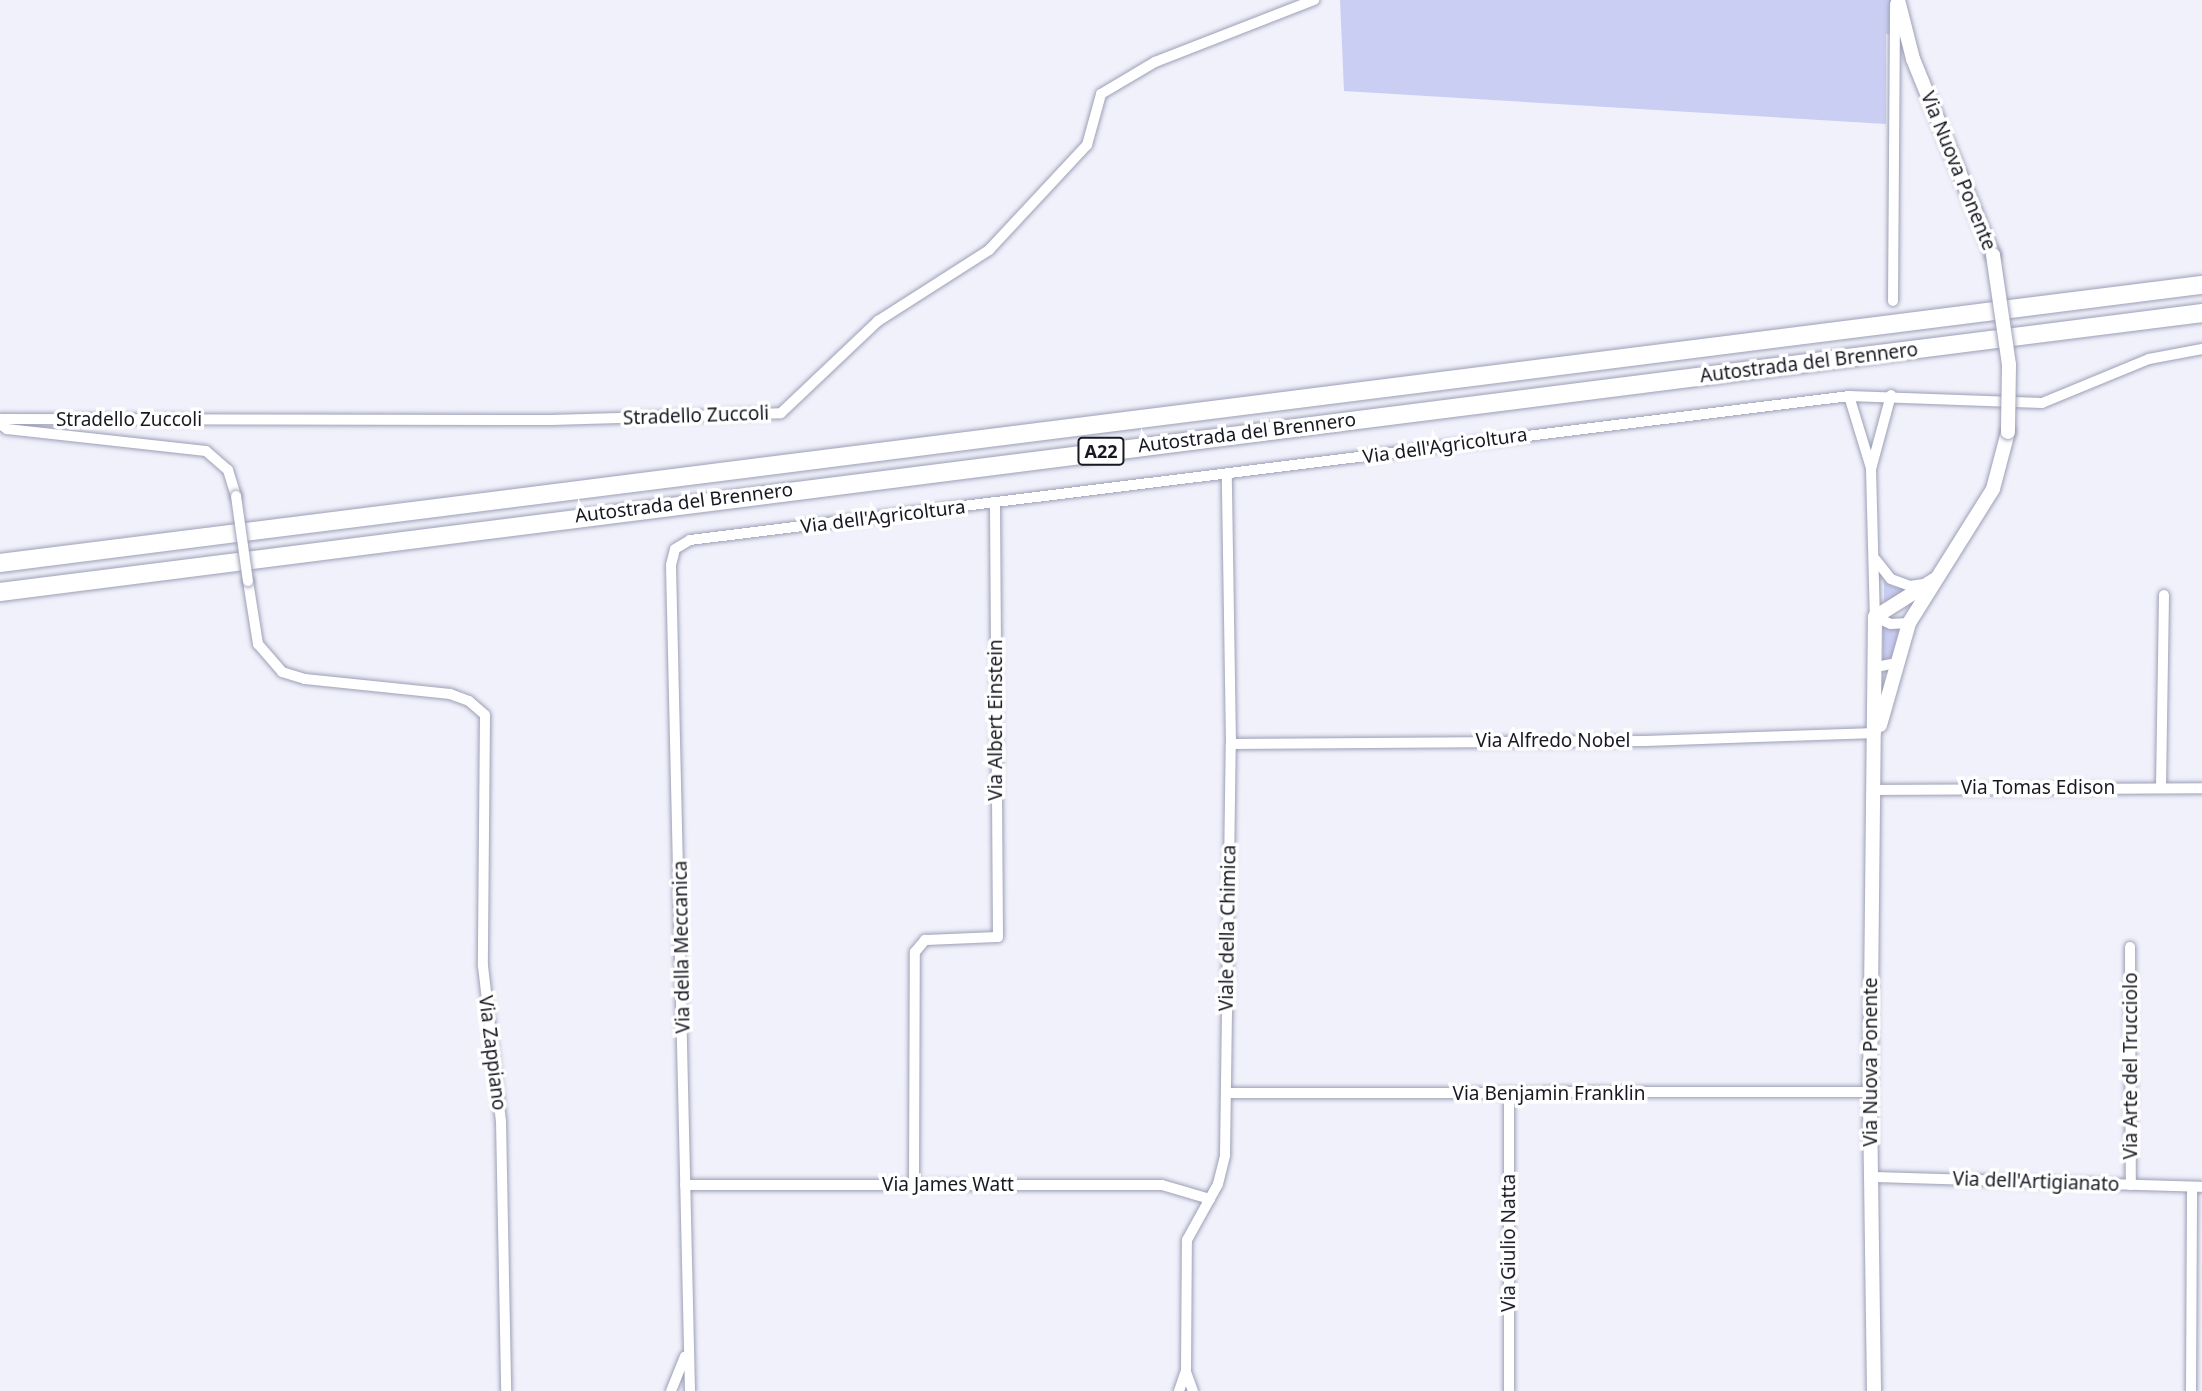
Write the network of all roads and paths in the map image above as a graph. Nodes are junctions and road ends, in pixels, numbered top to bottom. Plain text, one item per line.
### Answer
1 (1314, 0) edge
2 (1896, 0) edge
3 (2202, 285) edge
4 (1893, 301) dead end
5 (2202, 313) edge
6 (2202, 349) edge
7 (1891, 395) junction
8 (1849, 396) junction
9 (0, 422) edge
10 (1871, 468) junction
11 (1227, 475) junction
12 (995, 503) junction
13 (681, 545) joint
14 (1876, 559) junction
15 (0, 563) edge
16 (1934, 580) junction
17 (0, 592) edge
18 (2164, 595) dead end
19 (1875, 617) junction
20 (1909, 623) junction
21 (1896, 663) junction
22 (1876, 667) junction
23 (1876, 733) junction
24 (1231, 744) junction
25 (2161, 787) junction
26 (2202, 788) edge
27 (1873, 790) junction
28 (2130, 947) dead end
29 (1870, 1092) junction
30 (1228, 1093) junction
31 (1509, 1095) junction
32 (1871, 1177) junction
33 (685, 1185) junction
34 (914, 1185) junction
35 (2131, 1185) junction
36 (2197, 1187) edge
37 (1210, 1199) junction
38 (686, 1353) junction
39 (1186, 1371) junction
40 (506, 1391) edge
41 (671, 1391) edge
42 (690, 1391) edge
43 (696, 1391) edge
44 (1179, 1391) edge
45 (1193, 1391) edge
46 (1509, 1391) edge
47 (1874, 1391) edge
48 (2191, 1391) edge

1 - 9 street, Stradello Zuccoli
2 - 4 street, Via Nuova Ponente
2 - 16 street, Via Nuova Ponente, bridge
3 - 15 highway, Autostrada del Brennero / A22
5 - 17 highway, Autostrada del Brennero / A22
6 - 7 street, Via dell'Agricoltura
7 - 8 street, Via dell'Agricoltura
7 - 10 street
8 - 10 street
8 - 11 street, Via dell'Agricoltura
9 - 40 street, Via Zappiano, bridge
10 - 14 street, Via Nuova Ponente
11 - 12 street, Via dell'Agricoltura
11 - 24 street, Viale della Chimica
12 - 13 street, Via dell'Agricoltura
12 - 34 street, Via Albert Einstein
13 - 33 street, Via della Meccanica
14 - 16 street
14 - 19 street, Via Nuova Ponente
16 - 19 street
16 - 20 street, Via Nuova Ponente
18 - 25 street
19 - 20 street
19 - 22 street, Via Nuova Ponente
20 - 21 street, Via Nuova Ponente
21 - 22 street
21 - 23 street, Via Nuova Ponente
22 - 23 street, Via Nuova Ponente
23 - 24 street, Via Alfredo Nobel
23 - 27 street, Via Nuova Ponente
24 - 30 street, Viale della Chimica
25 - 26 street, Via Tomas Edison
25 - 27 street, Via Tomas Edison
27 - 29 street, Via Nuova Ponente
28 - 35 street, Via Arte del Trucciolo
29 - 31 street, Via Benjamin Franklin
29 - 32 street, Via Nuova Ponente
30 - 31 street, Via Benjamin Franklin
30 - 37 street, Viale della Chimica
31 - 46 street, Via Giulio Natta
32 - 35 street, Via dell'Artigianato
32 - 47 street, Via Nuova Ponente
33 - 34 street, Via James Watt
33 - 38 street, Via della Meccanica
34 - 37 street, Via James Watt
35 - 36 street, Via dell'Artigianato
36 - 48 street
37 - 39 street, Viale della Chimica
38 - 41 street, Via della Meccanica
38 - 42 street, Via della Meccanica
38 - 43 street, Via della Meccanica
39 - 44 street, Viale della Chimica
39 - 45 street, Viale della Chimica

